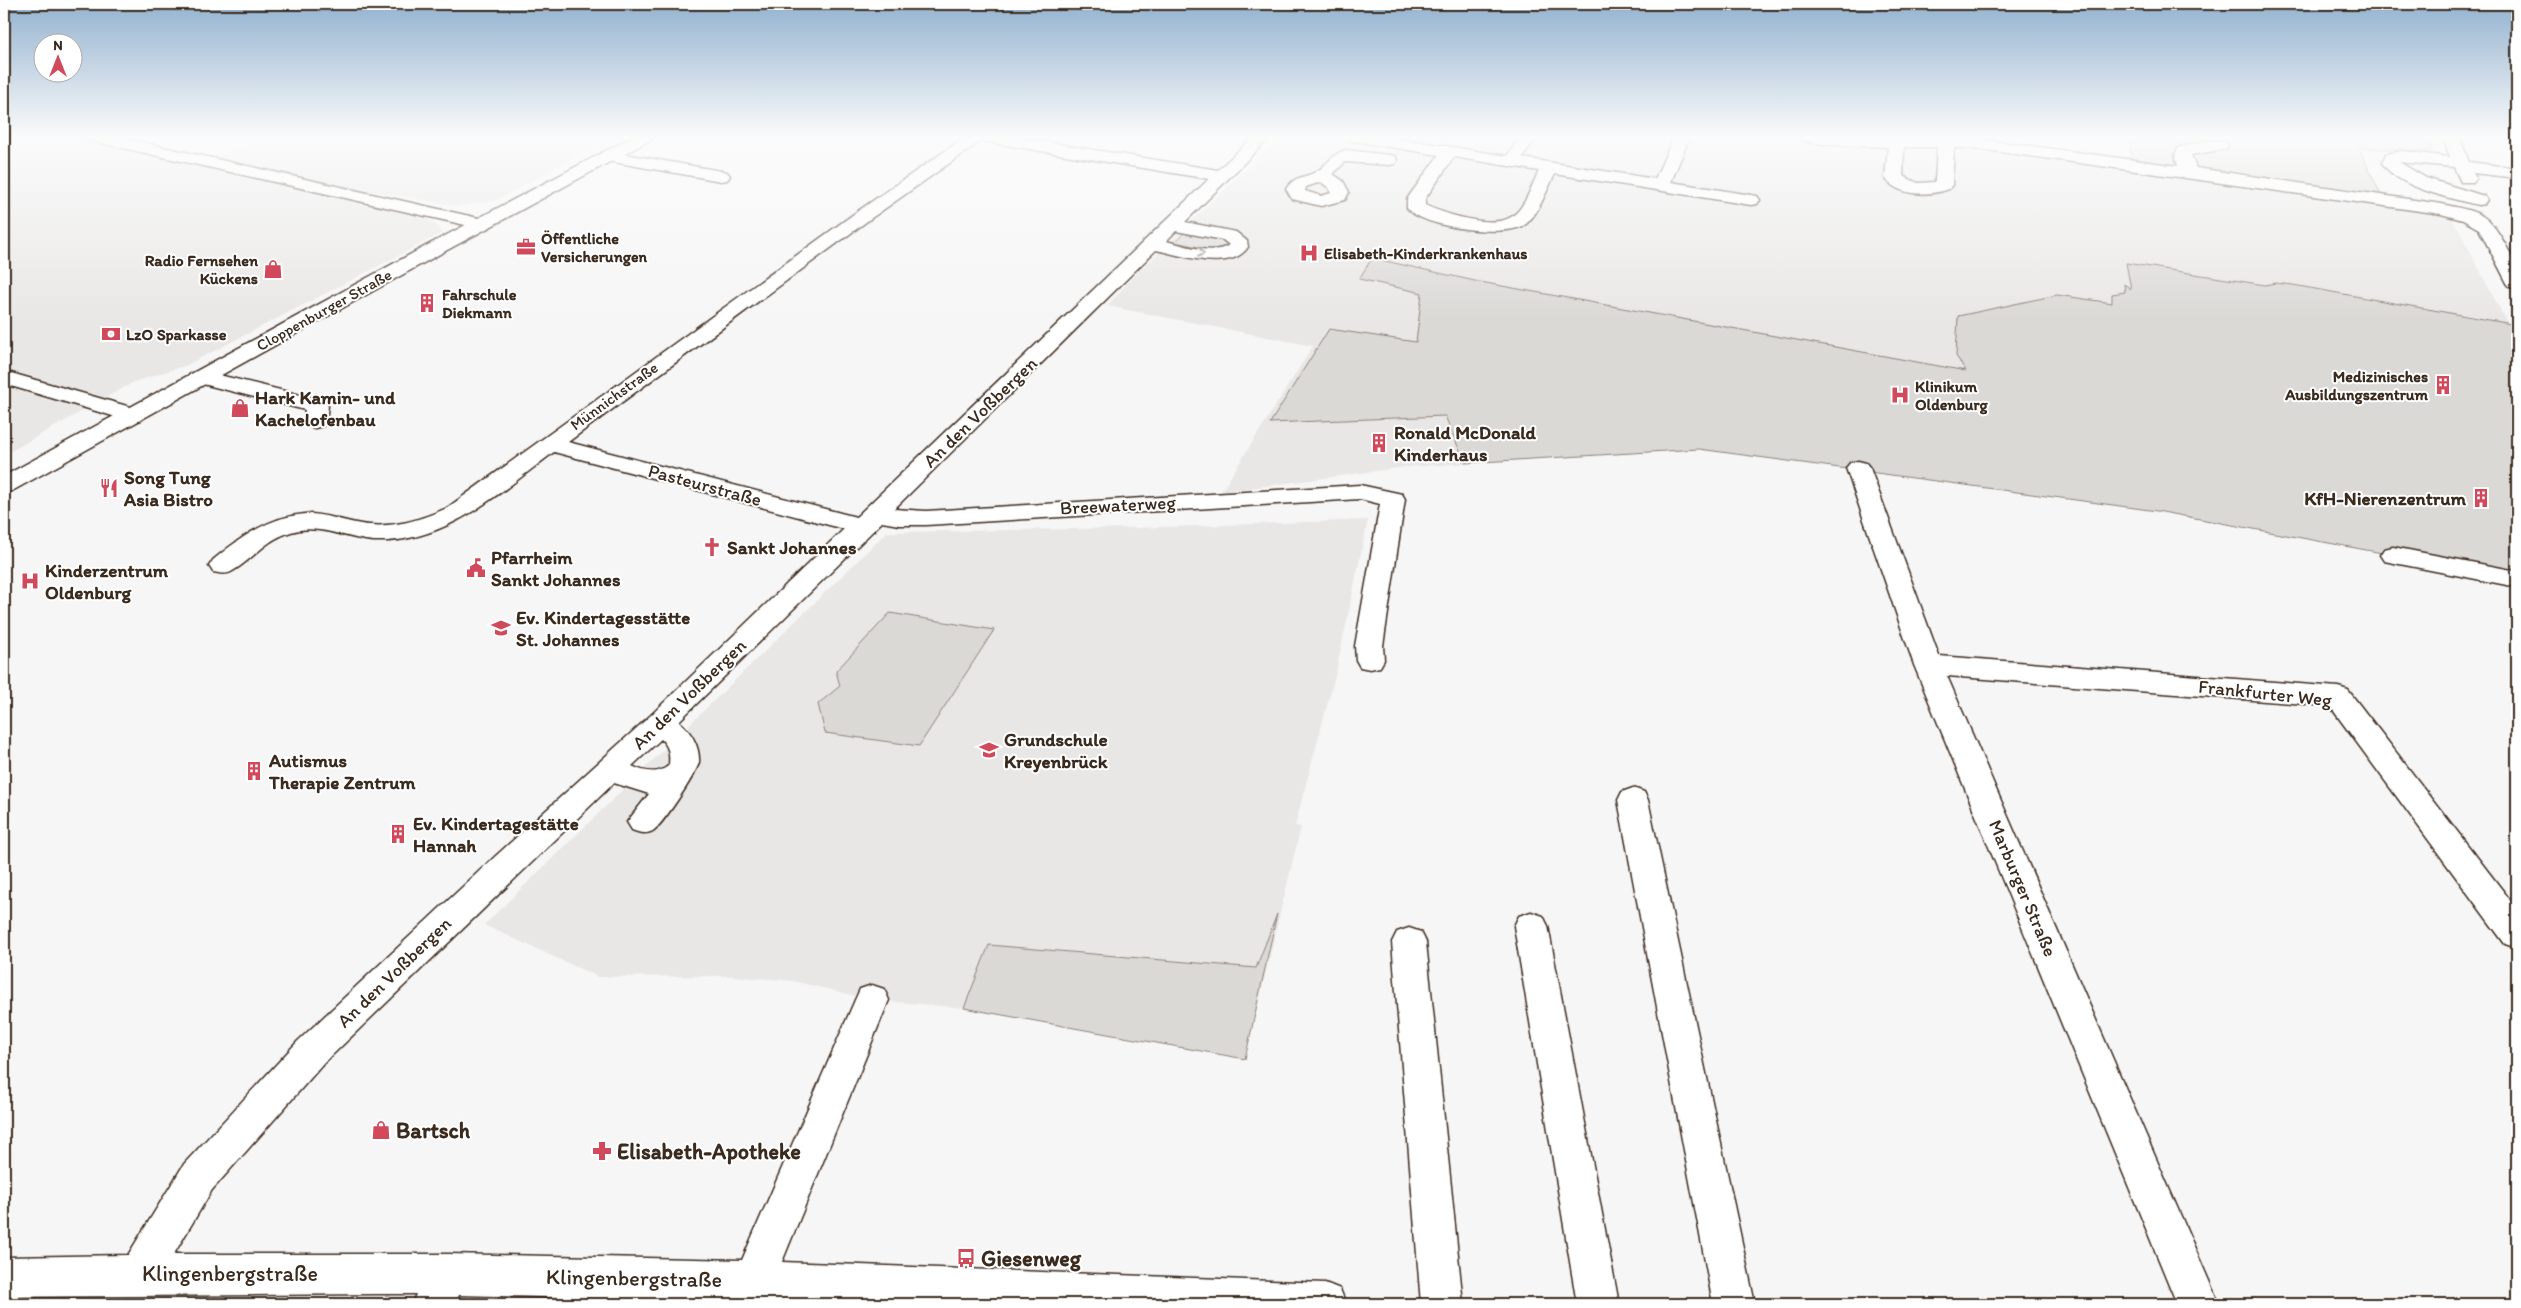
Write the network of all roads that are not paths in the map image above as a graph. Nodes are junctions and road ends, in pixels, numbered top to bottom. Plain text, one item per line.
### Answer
1 (363, 197) edge
2 (533, 197) edge
3 (890, 197) edge
4 (1201, 197) edge
5 (1417, 197) edge
6 (1534, 197) edge
7 (1733, 197) edge
8 (2362, 197) edge
9 (2465, 197) edge
10 (2477, 197) edge
11 (1751, 200) dead end
12 (2478, 200) junction
13 (2469, 216) junction
14 (483, 224) junction
15 (1171, 226) junction
16 (2488, 230) junction
17 (2508, 233) dead end
18 (1153, 244) junction
19 (2517, 283) edge
20 (4, 377) edge
21 (203, 377) junction
22 (134, 415) junction
23 (315, 421) dead end
24 (549, 444) junction
25 (1858, 468) dead end
26 (4, 486) edge
27 (868, 520) junction
28 (2393, 555) dead end
29 (222, 566) dead end
30 (2517, 579) edge
31 (1370, 660) dead end
32 (1928, 665) junction
33 (661, 722) junction
34 (612, 769) junction
35 (674, 778) junction
36 (1632, 800) dead end
37 (643, 822) dead end
38 (1531, 926) dead end
39 (2517, 934) edge
40 (1409, 942) dead end
41 (872, 1000) dead end
42 (140, 1273) junction
43 (4, 1276) edge
44 (754, 1281) junction
45 (440, 1289) edge
46 (1220, 1302) edge
47 (1325, 1304) edge
48 (1442, 1304) edge
49 (1598, 1304) edge
50 (1734, 1304) edge
51 (2198, 1304) edge

1 - 14 street
2 - 14 street, Cloppenburger Straße
3 - 24 street, Münnichstraße
4 - 15 street, An den Voßbergen
5 - 6 street
7 - 11 street
8 - 13 street
9 - 12 street
10 - 12 street
12 - 13 street
13 - 16 street
14 - 21 street, Cloppenburger Straße
15 - 18 street, An den Voßbergen
18 -> 15 street
16 - 17 street
16 - 19 street
18 - 27 street, An den Voßbergen
20 - 22 street
21 - 22 street, Cloppenburger Straße
21 - 23 street
22 - 26 street, Cloppenburger Straße
24 - 27 street, Pasteurstraße
24 - 29 street, Münnichstraße
25 - 32 street, Marburger Straße
27 - 31 street, Breewaterweg
27 - 33 street, An den Voßbergen
28 - 30 street
32 - 39 street, Frankfurter Weg
32 - 51 street, Marburger Straße
33 - 34 street, An den Voßbergen
33 - 35 street
34 - 35 street
34 - 42 street, An den Voßbergen
35 - 37 street
36 - 50 street
38 - 49 street
40 - 48 street
41 - 44 street
42 - 43 street, Klingenbergstraße
42 - 45 street, Klingenbergstraße
44 - 45 street, Klingenbergstraße
44 - 46 street, Klingenbergstraße
46 - 47 street, Klingenbergstraße

